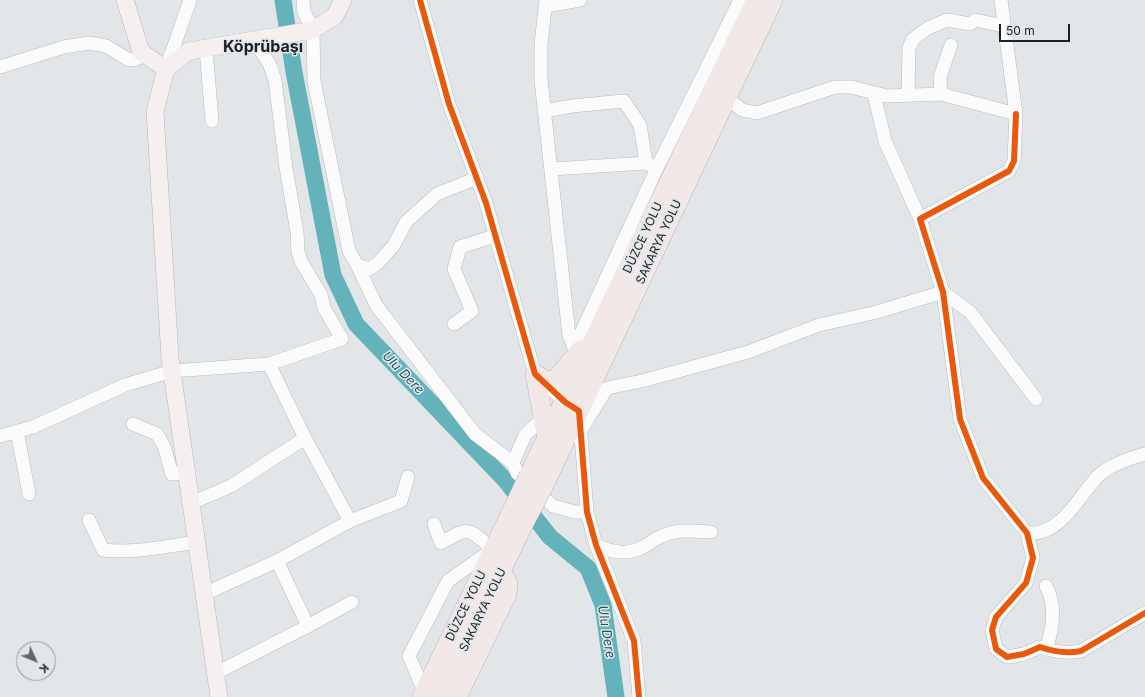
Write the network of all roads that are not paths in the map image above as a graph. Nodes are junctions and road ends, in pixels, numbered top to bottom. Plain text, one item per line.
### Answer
1 (125, 0) edge
2 (190, 0) edge
3 (303, 0) edge
4 (343, 0) edge
5 (420, 0) edge
6 (580, 0) edge
7 (774, 0) edge
8 (1001, 0) edge
9 (743, 1) edge
10 (546, 3) edge
11 (1004, 26) junction
12 (313, 30) junction
13 (261, 40) junction
14 (951, 45) dead end
15 (206, 49) junction
16 (141, 52) junction
17 (0, 67) edge
18 (166, 69) junction
19 (874, 94) junction
20 (908, 94) junction
21 (941, 94) junction
22 (727, 98) junction
23 (545, 111) junction
24 (1016, 114) junction
25 (212, 121) dead end
26 (651, 166) junction
27 (552, 169) junction
28 (477, 178) junction
29 (920, 219) junction
30 (495, 236) junction
31 (357, 265) junction
32 (943, 292) junction
33 (454, 324) dead end
34 (576, 359) junction
35 (269, 364) junction
36 (172, 371) junction
37 (536, 374) junction
38 (1036, 399) dead end
39 (572, 406) junction
40 (543, 418) junction
41 (133, 424) dead end
42 (581, 430) junction
43 (17, 431) junction
44 (0, 436) edge
45 (305, 438) junction
46 (547, 438) junction
47 (1145, 454) edge
48 (513, 463) junction
49 (187, 473) junction
50 (408, 477) dead end
51 (537, 479) junction
52 (29, 494) dead end
53 (191, 503) junction
54 (587, 512) junction
55 (517, 519) junction
56 (89, 520) dead end
57 (350, 521) junction
58 (434, 524) dead end
59 (711, 532) dead end
60 (1028, 532) junction
61 (196, 542) junction
62 (596, 545) junction
63 (493, 549) junction
64 (277, 561) junction
65 (501, 571) junction
66 (1046, 586) dead end
67 (204, 594) junction
68 (352, 602) dead end
69 (1145, 612) edge
70 (308, 626) junction
71 (1046, 649) junction
72 (216, 673) junction
73 (429, 695) edge
74 (219, 697) edge
75 (457, 697) edge
76 (638, 697) edge

1 - 16 main road
2 - 18 street
3 - 12 street
4 - 12 main road
5 - 28 street
6 - 10 street
7 - 22 highway, SAKARYA YOLU
8 - 11 street
9 - 26 street
9 - 34 highway, DÜZCE YOLU
10 - 23 street
11 - 20 street
11 - 24 street
12 - 13 main road
12 - 31 street
13 - 15 main road
13 - 35 street
14 - 21 street
15 - 18 main road
15 - 25 street
16 - 17 street
16 - 18 main road
18 - 36 main road
19 - 20 street
19 - 22 street
19 - 29 street
20 - 21 street
21 - 24 street
22 - 39 highway, SAKARYA YOLU
23 - 26 street
23 - 27 street
24 - 29 street
26 - 27 street
26 - 34 street
27 - 34 street
28 - 30 street
28 - 31 street
29 - 32 street
30 - 33 street
30 - 37 street
31 - 48 street
32 - 38 street
32 - 42 street
32 - 60 street
34 - 37 highway
34 - 39 highway, DÜZCE YOLU
35 - 36 street
35 - 45 street
36 - 43 street
36 - 49 main road
37 - 39 street
37 - 40 highway
39 - 42 street
39 - 46 highway, DÜZCE YOLU
39 - 51 highway, SAKARYA YOLU
40 - 46 highway
40 - 48 street
41 - 49 street
42 - 54 street
43 - 44 street
43 - 52 street
45 - 53 street
45 - 57 street
46 - 51 highway, DÜZCE YOLU
47 - 60 street
48 - 54 street
49 - 53 main road
50 - 57 street
51 - 55 highway, bridge
53 - 61 main road
54 - 62 street
55 - 63 highway, DÜZCE YOLU
55 - 65 highway, SAKARYA YOLU
56 - 61 street
57 - 64 street
58 - 63 street
59 - 62 street
60 - 71 street
61 - 67 main road
62 - 76 street
63 - 73 highway, DÜZCE YOLU
63 - 73 street
64 - 67 street
64 - 70 street
65 - 73 highway, SAKARYA YOLU
65 - 75 highway
66 - 71 street
67 - 72 main road
68 - 70 street
69 - 71 street
70 - 72 street
72 - 74 main road

